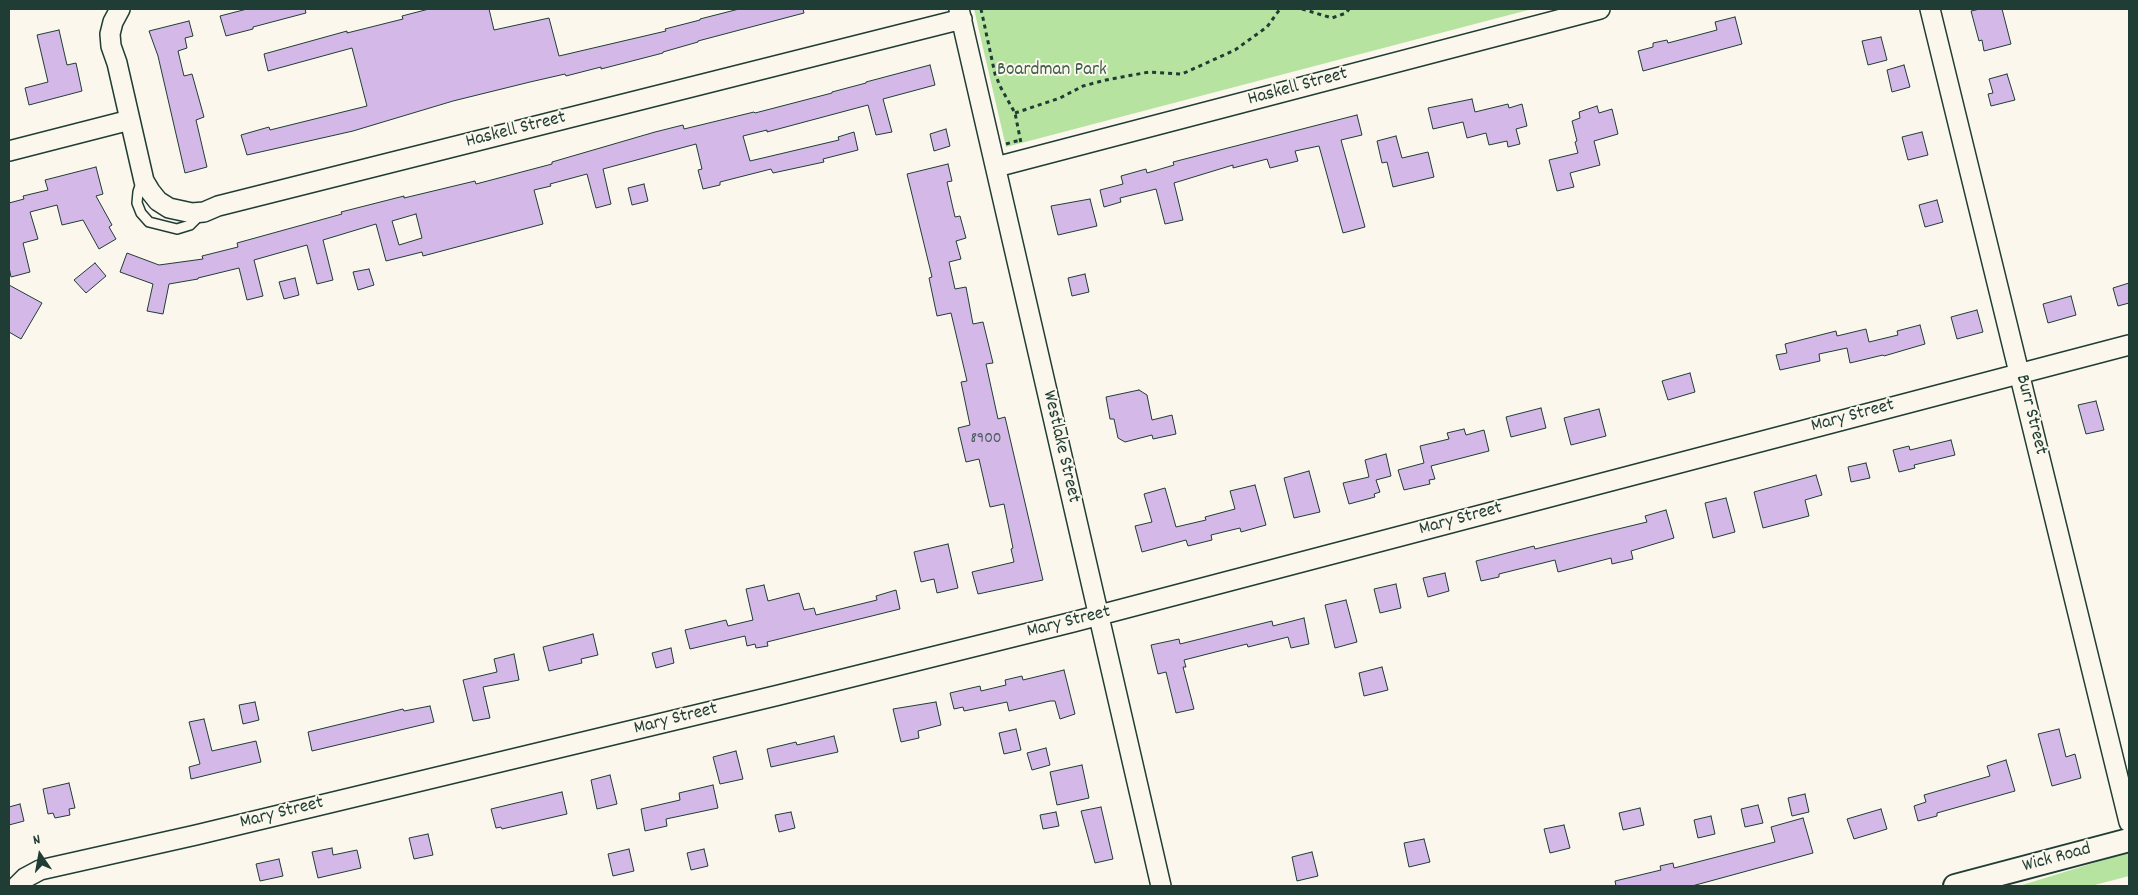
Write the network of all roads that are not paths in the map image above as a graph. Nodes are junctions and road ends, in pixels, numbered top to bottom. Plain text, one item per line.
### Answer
1 (120, 9) edge
2 (1600, 9) edge
3 (1930, 9) edge
4 (960, 14) edge
5 (130, 120) junction
6 (9, 150) edge
7 (996, 167) junction
8 (2129, 345) edge
9 (2020, 374) junction
10 (1099, 616) junction
11 (2129, 822) edge
12 (2129, 840) edge
13 (14, 884) edge
14 (1161, 886) edge
15 (1955, 886) edge

1 - 5 street, Haskell Street
2 - 7 street, Haskell Street
3 - 9 street, Burr Street
4 - 5 street, Haskell Street
4 - 7 street, Westlake Street
5 - 6 street
7 - 10 street, Westlake Street
8 - 9 street, Mary Street
9 - 10 street, Mary Street
9 - 11 street, Burr Street
10 - 13 street, Mary Street
10 - 14 street, Westlake Street
12 - 15 street, Wick Road

